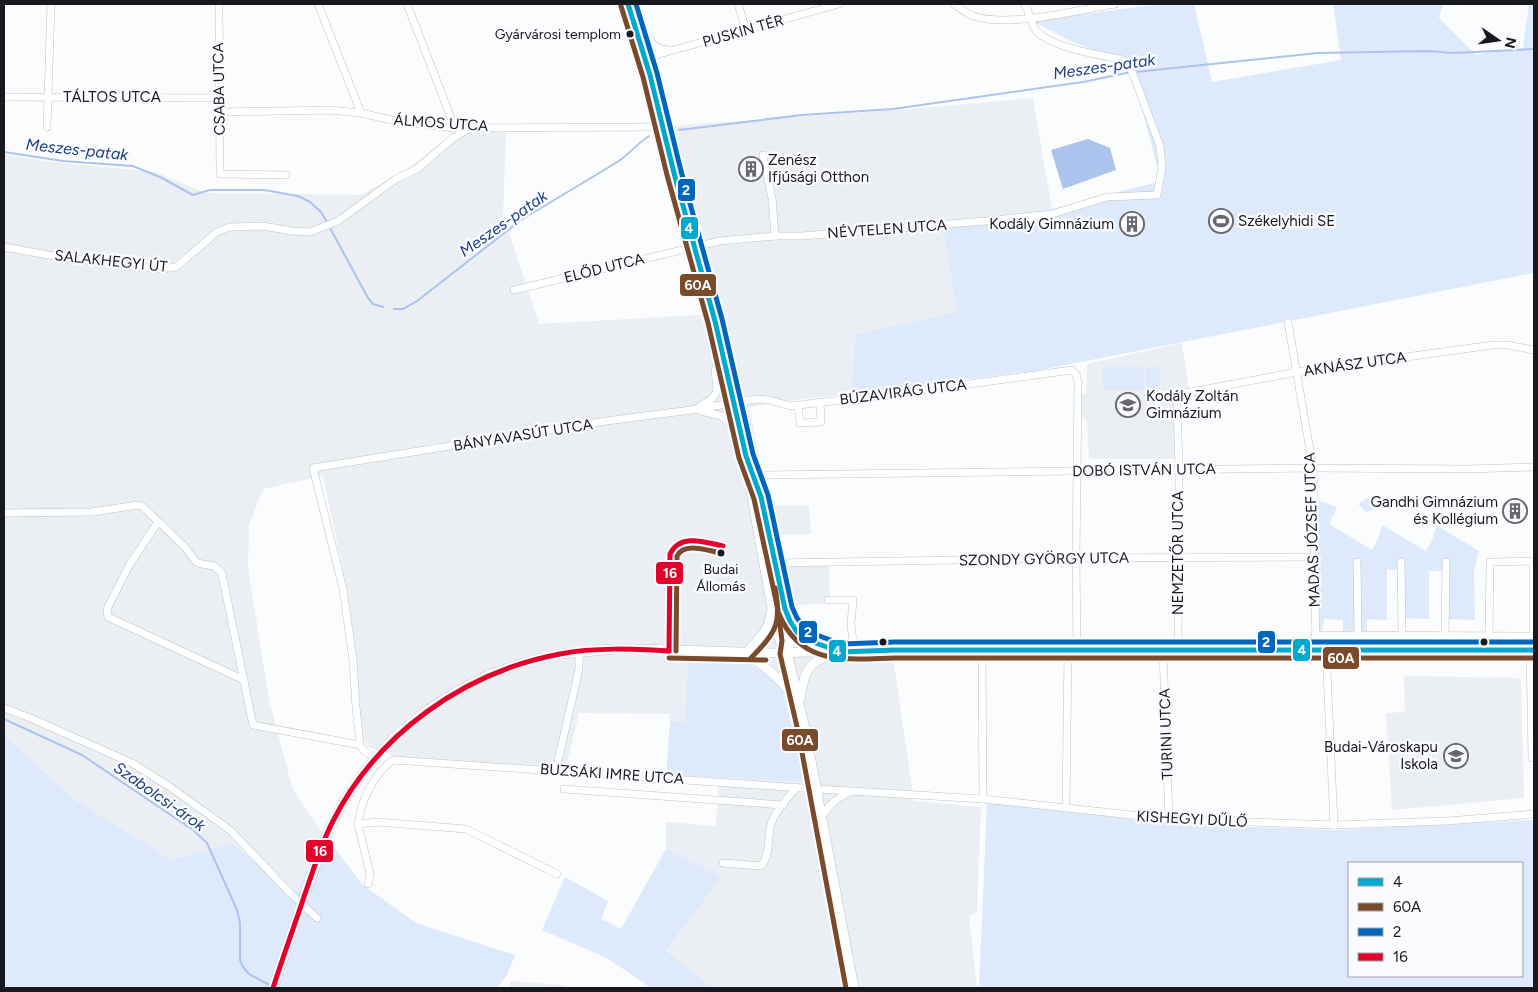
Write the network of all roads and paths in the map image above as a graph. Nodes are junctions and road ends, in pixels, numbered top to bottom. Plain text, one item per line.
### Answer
1 (51, 4) edge
2 (219, 4) edge
3 (318, 4) edge
4 (407, 4) edge
5 (628, 4) edge
6 (738, 4) edge
7 (839, 4) edge
8 (954, 4) edge
9 (1024, 4) edge
10 (1115, 4) edge
11 (1031, 18) junction
12 (746, 30) junction
13 (637, 33) junction
14 (676, 50) junction
15 (645, 58) junction
16 (4, 97) edge
17 (48, 97) junction
18 (219, 98) junction
19 (220, 112) junction
20 (361, 113) junction
21 (47, 127) dead end
22 (472, 127) junction
23 (455, 128) junction
24 (662, 128) junction
25 (763, 155) dead end
26 (286, 175) dead end
27 (775, 236) junction
28 (4, 247) edge
29 (695, 247) junction
30 (514, 290) dead end
31 (1288, 322) dead end
32 (722, 350) junction
33 (1534, 350) edge
34 (1297, 372) junction
35 (1177, 396) joint
36 (820, 402) junction
37 (734, 403) junction
38 (798, 405) junction
39 (690, 410) junction
40 (740, 431) junction
41 (746, 456) junction
42 (1534, 467) edge
43 (1313, 468) junction
44 (1179, 470) junction
45 (1077, 471) junction
46 (754, 474) junction
47 (4, 513) edge
48 (158, 522) junction
49 (1314, 557) junction
50 (1076, 558) junction
51 (1177, 558) junction
52 (1534, 561) edge
53 (1357, 562) dead end
54 (1401, 562) dead end
55 (1446, 562) dead end
56 (775, 563) junction
57 (828, 600) dead end
58 (772, 608) junction
59 (785, 609) junction
60 (1315, 635) junction
61 (1358, 636) junction
62 (1402, 636) junction
63 (1445, 636) junction
64 (1489, 636) junction
65 (1533, 636) edge
66 (982, 650) junction
67 (1072, 650) junction
68 (1163, 650) junction
69 (1178, 650) junction
70 (1316, 650) junction
71 (1326, 650) junction
72 (1532, 650) edge
73 (579, 652) junction
74 (787, 652) junction
75 (841, 652) junction
76 (854, 652) junction
77 (746, 653) junction
78 (1532, 669) edge
79 (244, 680) junction
80 (799, 704) junction
81 (4, 708) edge
82 (360, 745) junction
83 (375, 758) junction
84 (1534, 758) edge
85 (556, 770) junction
86 (796, 788) junction
87 (564, 789) dead end
88 (817, 789) junction
89 (850, 791) junction
90 (983, 799) junction
91 (783, 805) junction
92 (1066, 808) junction
93 (1534, 814) edge
94 (822, 816) junction
95 (1169, 819) junction
96 (358, 824) junction
97 (1334, 825) junction
98 (723, 863) dead end
99 (557, 874) dead end
100 (368, 884) dead end
101 (317, 918) dead end
102 (273, 986) edge
103 (854, 988) edge

1 - 17 street
2 - 18 street, CSABA UTCA
3 - 20 street
4 - 23 street
5 - 13 main road
6 - 12 street
7 - 12 street, PUSKIN TÉR
8 - 11 street
9 - 11 street
10 - 11 street
11 - 27 street, NÉVTELEN UTCA
12 - 14 street, PUSKIN TÉR
13 - 14 street, PUSKIN TÉR
13 - 15 main road
14 - 15 street, PUSKIN TÉR
15 - 24 main road
16 - 17 street, TÁLTOS UTCA
17 - 18 street, TÁLTOS UTCA
17 - 21 street
18 - 19 street, CSABA UTCA
19 - 20 street, ÁLMOS UTCA
19 - 26 street, CSABA UTCA
20 - 23 street, ÁLMOS UTCA
22 - 23 street, ÁLMOS UTCA
22 - 24 street, ÁLMOS UTCA
22 - 28 street, SALAKHEGYI ÚT
24 - 29 main road
25 - 27 street
27 - 29 street, NÉVTELEN UTCA
29 - 30 street, ELŐD UTCA
29 - 32 main road
31 - 34 street, MADAS JÓZSEF UTCA
32 - 37 main road
32 - 39 street
33 - 34 street, AKNÁSZ UTCA
34 - 35 street, AKNÁSZ UTCA
34 - 43 street, MADAS JÓZSEF UTCA
35 - 44 street, NEMZETŐR UTCA
36 - 38 street, BÚZAVIRÁG UTCA
36 - 38 street
36 - 45 street, BÚZAVIRÁG UTCA
37 - 38 street, BÚZAVIRÁG UTCA
37 - 39 street, BÁNYAVASÚT UTCA
37 - 40 main road
39 - 40 street
39 - 82 street, BÁNYAVASÚT UTCA
40 - 41 main road
41 - 46 main road
41 - 58 main road
42 - 43 street, DOBÓ ISTVÁN UTCA
43 - 44 street, DOBÓ ISTVÁN UTCA
43 - 49 street, MADAS JÓZSEF UTCA
44 - 45 street, DOBÓ ISTVÁN UTCA
44 - 51 street, NEMZETŐR UTCA
45 - 46 street, DOBÓ ISTVÁN UTCA
45 - 50 street
46 - 56 main road
47 - 48 street
48 - 79 street
48 - 79 street
49 - 51 street, SZONDY GYÖRGY UTCA
49 - 60 street, MADAS JÓZSEF UTCA
50 - 51 street, SZONDY GYÖRGY UTCA
50 - 56 street, SZONDY GYÖRGY UTCA
50 - 67 street
51 - 69 street, NEMZETŐR UTCA
52 - 64 street
52 - 65 street
53 - 61 street
54 - 62 street
55 - 63 street
56 - 59 main road
57 - 76 street
58 - 74 main road
58 - 77 main road
59 - 74 main road
59 - 75 main road
60 - 61 street
60 - 70 street, MADAS JÓZSEF UTCA
61 - 62 street
62 - 63 street
63 - 64 street
64 - 65 street
66 - 67 main road
66 - 76 main road
66 - 90 street
67 - 68 main road
67 - 92 street
68 - 69 main road
68 - 95 street, TURINI UTCA
69 - 70 main road
70 - 71 main road
71 - 72 main road
71 - 97 street
72 - 78 street
73 - 77 main road
73 - 83 main road
73 - 85 street
74 - 75 main road
74 - 77 main road
74 - 80 main road
75 - 76 main road
75 - 80 main road
77 - 80 main road
78 - 84 street
79 - 82 street
80 - 88 main road
81 - 101 street
82 - 83 street
83 - 102 main road, bridge
85 - 86 street, BUZSÁKI IMRE UTCA
85 - 96 street, BUZSÁKI IMRE UTCA
86 - 88 street, BUZSÁKI IMRE UTCA
86 - 91 street
87 - 91 street
88 - 89 street, KISHEGYI DŰLŐ
88 - 94 main road
89 - 90 street, KISHEGYI DŰLŐ
89 - 94 street
90 - 92 street, KISHEGYI DŰLŐ
91 - 98 street
92 - 95 street, KISHEGYI DŰLŐ
93 - 97 street, KISHEGYI DŰLŐ
94 - 103 main road
95 - 97 street, KISHEGYI DŰLŐ
96 - 99 street
96 - 100 street

